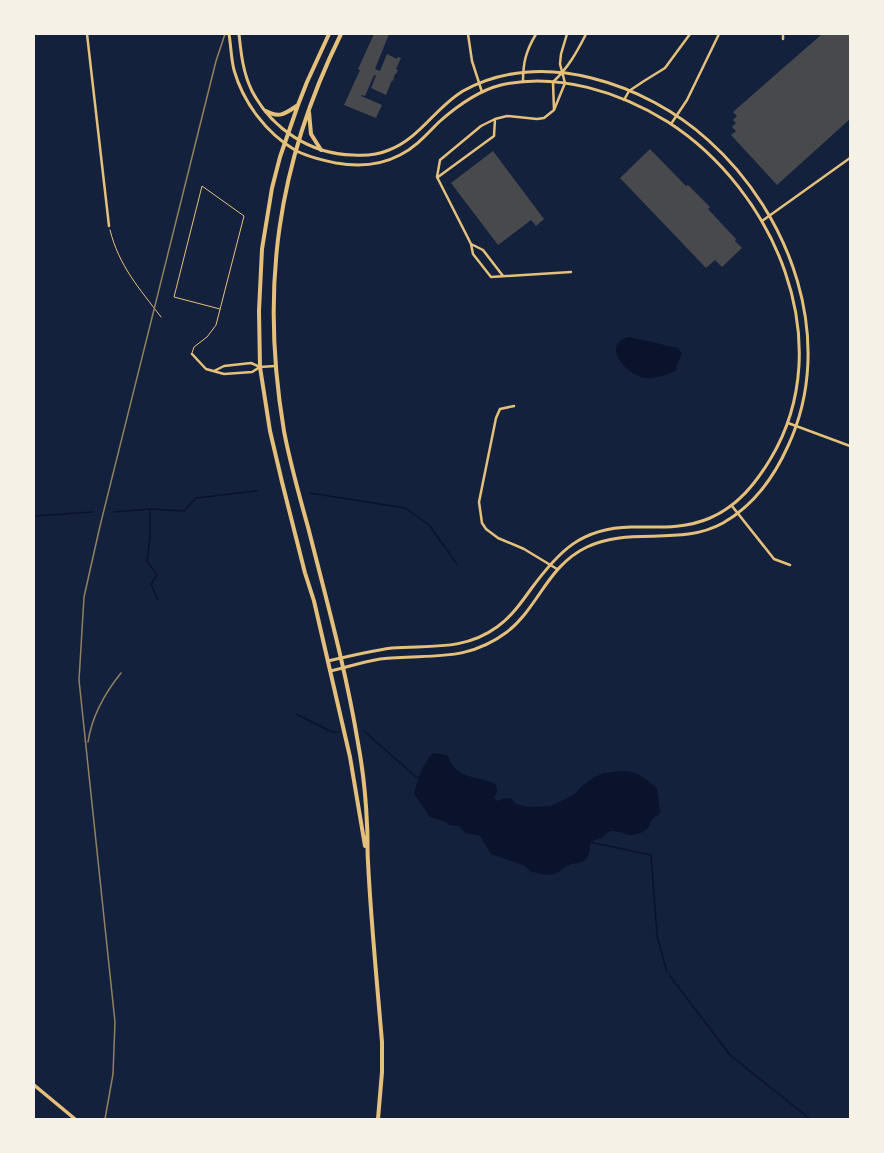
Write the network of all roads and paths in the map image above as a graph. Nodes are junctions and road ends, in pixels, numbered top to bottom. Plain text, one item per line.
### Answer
1 (87, 34) edge
2 (229, 34) edge
3 (239, 34) edge
4 (329, 34) edge
5 (341, 34) edge
6 (468, 34) edge
7 (536, 34) edge
8 (567, 34) edge
9 (586, 34) edge
10 (690, 34) edge
11 (719, 34) edge
12 (783, 34) edge
13 (783, 39) dead end
14 (523, 73) junction
15 (563, 73) junction
16 (523, 82) junction
17 (552, 82) junction
18 (565, 83) junction
19 (479, 84) junction
20 (629, 91) junction
21 (482, 92) junction
22 (624, 100) junction
23 (298, 105) junction
24 (308, 109) junction
25 (554, 110) junction
26 (266, 111) junction
27 (677, 117) junction
28 (495, 119) junction
29 (671, 124) junction
30 (288, 133) junction
31 (298, 140) junction
32 (285, 143) junction
33 (296, 150) junction
34 (321, 150) junction
35 (850, 158) edge
36 (437, 177) junction
37 (770, 216) junction
38 (762, 221) junction
39 (109, 226) joint
40 (471, 244) junction
41 (571, 272) dead end
42 (503, 276) junction
43 (220, 309) junction
44 (161, 316) dead end
45 (192, 354) joint
46 (275, 366) junction
47 (260, 367) junction
48 (214, 371) junction
49 (514, 406) dead end
50 (788, 424) junction
51 (796, 426) junction
52 (850, 446) edge
53 (732, 506) junction
54 (738, 513) junction
55 (550, 564) junction
56 (790, 565) dead end
57 (558, 569) junction
58 (342, 658) junction
59 (328, 661) junction
60 (344, 668) junction
61 (330, 671) junction
62 (368, 860) junction
63 (34, 1085) edge
64 (75, 1119) edge
65 (378, 1119) edge

1 - 39 street
2 - 32 street
3 - 26 street
4 - 23 main road
5 - 24 main road
6 - 19 street
7 - 14 street
8 - 15 street
9 - 15 street
10 - 20 street
11 - 27 street
12 - 13 street
14 - 15 street
14 - 16 street
14 - 19 street
15 - 17 street
15 - 18 street
15 - 20 street
16 - 17 street
16 - 21 street
17 - 18 street
17 - 25 street
18 - 22 street
18 - 25 street
19 - 21 street
19 - 34 street
20 - 22 street
20 - 27 street
21 - 33 street
22 - 29 street
23 - 26 main road
23 - 30 main road
24 - 31 main road
24 - 34 main road
25 - 28 street
26 - 30 street
27 - 29 street
27 - 37 street
28 - 36 street
28 - 36 street
29 - 38 street
30 - 31 street
30 - 32 main road
31 - 33 main road
31 - 34 street
32 - 33 street
32 - 47 main road
33 - 46 main road
35 - 37 street
36 - 40 street
37 - 38 street
37 - 51 street
38 - 50 street
39 - 44 path
40 - 42 street
40 - 42 street
41 - 42 street
43 - 43 lane
43 - 45 lane
45 - 48 street
46 - 47 street
46 - 58 main road
47 - 48 street
47 - 48 street
47 - 59 main road
49 - 55 street
50 - 51 street
50 - 53 street
51 - 52 street
51 - 54 street
53 - 54 street
53 - 55 street
54 - 56 street
54 - 57 street
55 - 57 street
55 - 58 street
57 - 60 street
58 - 59 street
58 - 60 main road
59 - 61 main road
60 - 61 street
60 - 62 main road
61 - 62 main road
62 - 65 main road
63 - 64 main road

